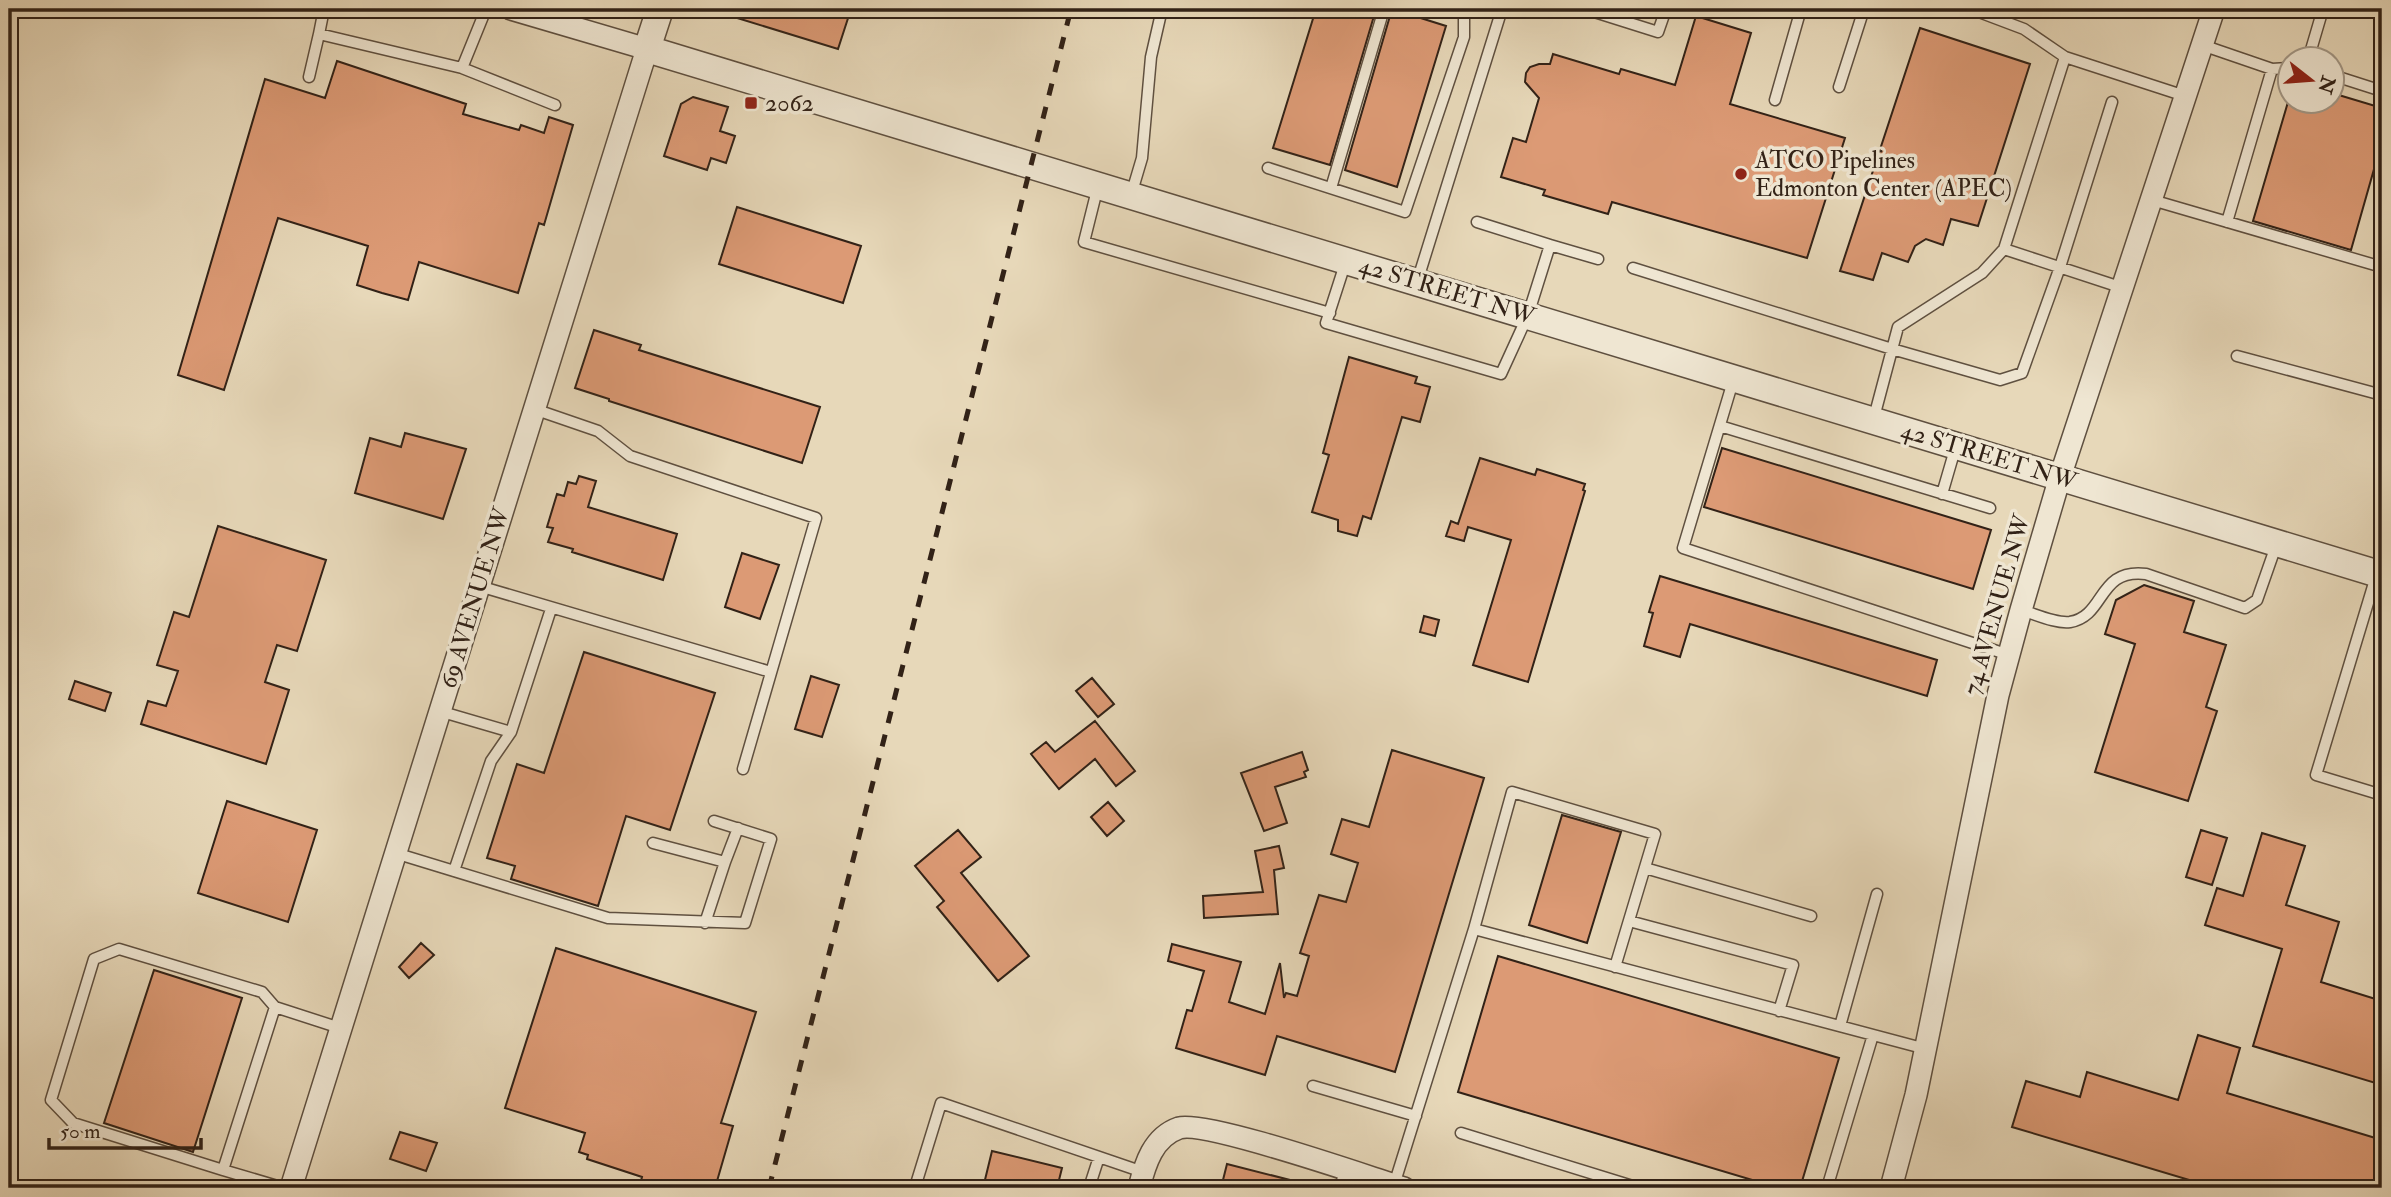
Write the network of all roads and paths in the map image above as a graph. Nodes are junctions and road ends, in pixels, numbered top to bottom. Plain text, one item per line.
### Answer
1 (324, 9) edge
2 (486, 9) edge
3 (511, 9) edge
4 (660, 9) edge
5 (1162, 9) edge
6 (1384, 9) edge
7 (1464, 9) edge
8 (1502, 9) edge
9 (1585, 9) edge
10 (1666, 9) edge
11 (1801, 9) edge
12 (1864, 9) edge
13 (1970, 9) edge
14 (2214, 9) edge
15 (2323, 9) edge
16 (319, 34) junction
17 (2202, 45) junction
18 (2312, 46) edge
19 (647, 49) junction
20 (2065, 57) junction
21 (462, 68) junction
22 (2272, 69) junction
23 (2276, 69) edge
24 (309, 77) dead end
25 (2346, 79) edge
26 (1839, 87) dead end
27 (2382, 91) edge
28 (2186, 96) junction
29 (1774, 100) dead end
30 (2112, 102) dead end
31 (555, 105) dead end
32 (1268, 168) dead end
33 (1098, 186) junction
34 (1331, 188) junction
35 (1131, 196) junction
36 (2152, 200) junction
37 (1477, 222) dead end
38 (2227, 222) junction
39 (1550, 245) junction
40 (2004, 249) junction
41 (1598, 259) dead end
42 (1346, 261) junction
43 (2060, 267) junction
44 (2382, 267) edge
45 (1633, 268) dead end
46 (1417, 282) junction
47 (2123, 288) junction
48 (1330, 313) junction
49 (1528, 315) junction
50 (1892, 349) junction
51 (2237, 356) dead end
52 (1734, 378) junction
53 (2382, 395) edge
54 (534, 410) junction
55 (1873, 421) junction
56 (1720, 426) junction
57 (1956, 446) junction
58 (2060, 477) junction
59 (1942, 494) junction
60 (1990, 509) dead end
61 (2277, 543) junction
62 (2379, 574) edge
63 (478, 586) junction
64 (551, 609) junction
65 (2021, 610) junction
66 (2008, 655) junction
67 (771, 672) junction
68 (439, 711) junction
69 (511, 732) junction
70 (743, 769) dead end
71 (2382, 795) edge
72 (713, 821) dead end
73 (738, 828) junction
74 (653, 844) dead end
75 (395, 853) junction
76 (725, 862) junction
77 (1645, 868) junction
78 (454, 871) junction
79 (1877, 894) dead end
80 (1811, 916) dead end
81 (1629, 921) junction
82 (705, 923) junction
83 (1474, 929) junction
84 (1615, 967) junction
85 (275, 1007) junction
86 (1779, 1010) junction
87 (1840, 1026) junction
88 (340, 1028) junction
89 (1872, 1035) junction
90 (1926, 1049) junction
91 (1312, 1086) dead end
92 (1416, 1116) junction
93 (1461, 1133) dead end
94 (1099, 1157) junction
95 (223, 1170) junction
96 (1342, 1179) edge
97 (1141, 1180) edge
98 (916, 1184) dead end
99 (1399, 1187) edge
100 (284, 1188) edge
101 (291, 1188) edge
102 (1089, 1188) edge
103 (1639, 1188) edge
104 (1826, 1188) edge
105 (1891, 1188) edge

1 - 16 lane
2 - 21 lane
3 - 19 street, 42 STREET NW
4 - 19 street, 69 AVENUE NW
5 - 35 lane
6 - 34 lane
7 - 34 lane
8 - 46 lane
9 - 10 lane
11 - 29 lane
12 - 26 lane
13 - 20 lane
14 - 17 street, 74 AVENUE NW
15 - 18 lane
16 - 21 lane
16 - 24 lane
17 - 22 lane
17 - 28 street, 74 AVENUE NW
19 - 33 street, 42 STREET NW
19 - 54 street, 69 AVENUE NW
20 - 28 lane
20 - 40 lane
21 - 31 lane
22 - 23 lane
22 - 38 lane
25 - 27 lane
28 - 36 street, 74 AVENUE NW
30 - 43 lane
32 - 34 lane
33 - 35 street, 42 STREET NW
33 - 48 lane
35 - 42 street, 42 STREET NW
36 - 38 lane
36 - 47 street, 74 AVENUE NW
37 - 39 lane
38 - 44 lane
39 - 41 lane
39 - 49 lane
40 - 43 lane
40 - 50 lane
42 - 46 street, 42 STREET NW
42 - 48 lane
43 - 47 lane
43 - 50 lane
45 - 50 lane
46 - 49 street, 42 STREET NW
47 - 58 street, 74 AVENUE NW
48 - 49 lane
49 - 52 street, 42 STREET NW
50 - 55 lane
51 - 53 lane
52 - 55 street, 42 STREET NW
52 - 56 lane
54 - 63 street, 69 AVENUE NW
54 - 67 lane
55 - 57 street, 42 STREET NW
56 - 59 lane
56 - 66 lane
57 - 58 street, 42 STREET NW
57 - 59 lane
58 - 61 street, 42 STREET NW
58 - 65 street, 74 AVENUE NW
59 - 60 lane
61 - 62 street, 42 STREET NW
61 - 65 lane
62 - 71 lane
63 - 64 lane
63 - 68 street, 69 AVENUE NW
64 - 67 lane
64 - 69 lane
65 - 66 street, 74 AVENUE NW
66 - 90 street, 74 AVENUE NW
67 - 70 lane
68 - 69 lane
68 - 75 street, 69 AVENUE NW
69 - 78 lane
72 - 73 lane
73 - 76 lane
73 - 82 lane
74 - 76 lane
75 - 78 lane
75 - 88 street, 69 AVENUE NW
76 - 82 lane
77 - 80 lane
77 - 81 lane
77 - 83 lane
78 - 82 lane
79 - 87 lane
81 - 84 lane
81 - 86 lane
83 - 84 lane
83 - 92 lane
84 - 86 lane
85 - 88 lane
85 - 95 lane
85 - 95 lane
86 - 87 lane
87 - 89 lane
88 - 101 street, 69 AVENUE NW
89 - 90 lane
89 - 104 lane
90 - 105 street, 74 AVENUE NW
91 - 92 lane
92 - 99 lane
93 - 103 lane
94 - 97 lane
94 - 98 lane
94 - 102 lane
95 - 100 lane
96 - 97 street
96 - 99 street

